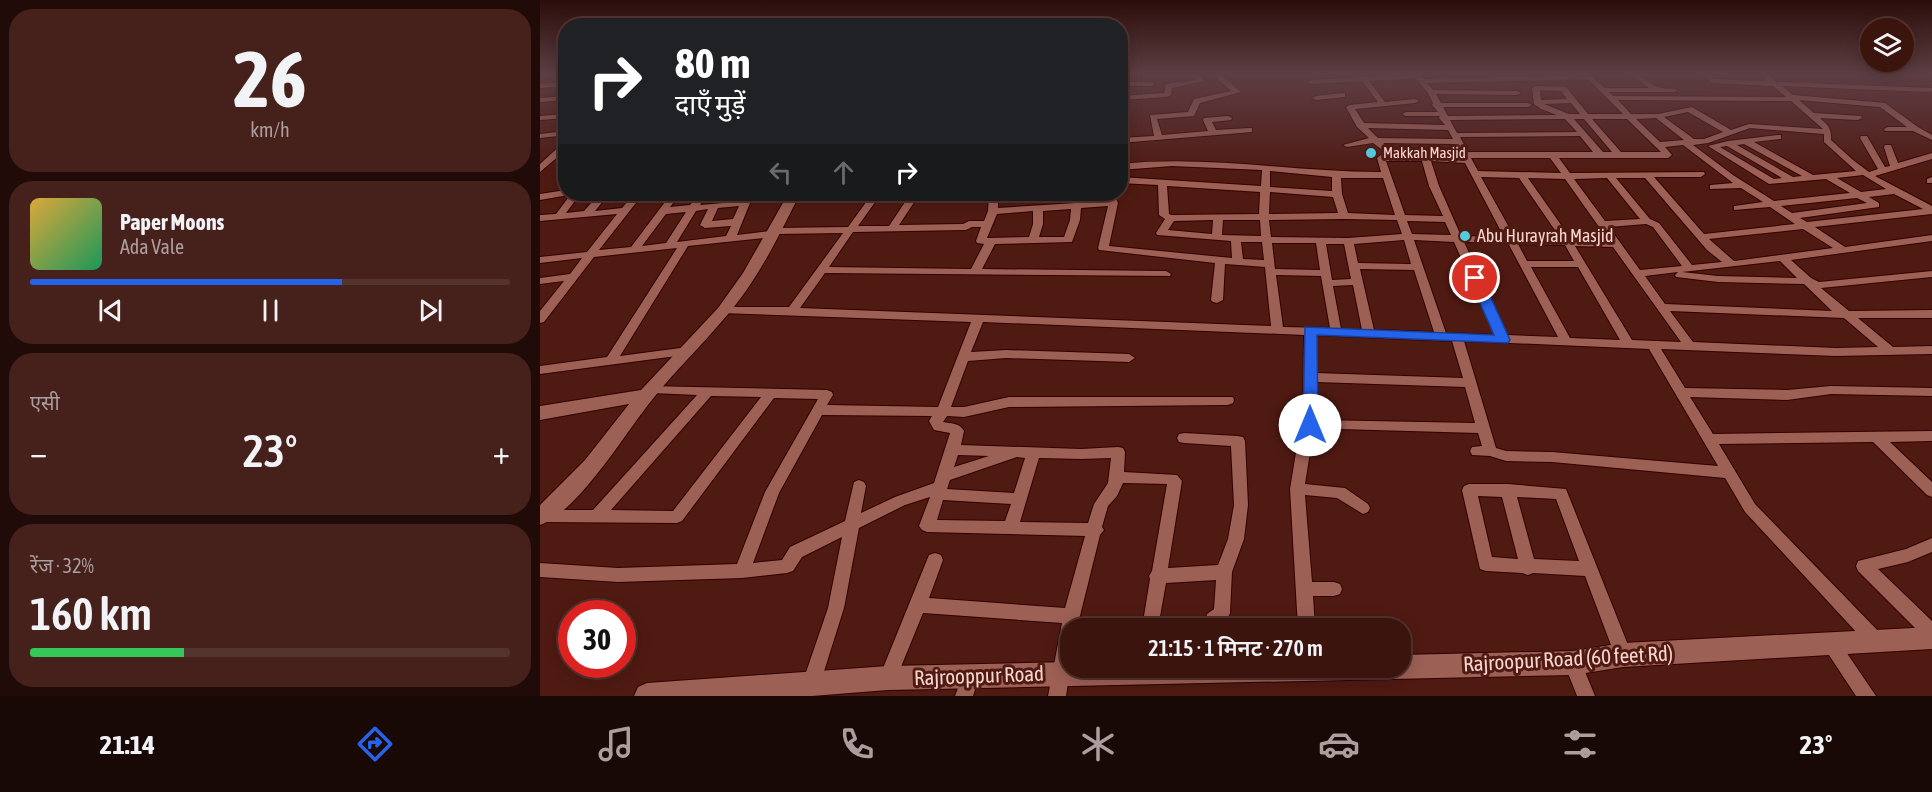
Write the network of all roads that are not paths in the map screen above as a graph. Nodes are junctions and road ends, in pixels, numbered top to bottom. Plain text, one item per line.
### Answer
1 (1194, 106) edge
2 (1356, 106) edge
3 (1437, 106) edge
4 (1483, 106) edge
5 (1537, 106) edge
6 (1546, 106) edge
7 (1576, 106) edge
8 (1618, 106) edge
9 (1801, 106) edge
10 (1884, 106) edge
11 (1350, 107) joint
12 (1406, 114) dead end
13 (1565, 115) junction
14 (1812, 115) junction
15 (1442, 116) junction
16 (1538, 116) junction
17 (1584, 116) junction
18 (1627, 116) junction
19 (1658, 116) junction
20 (558, 117) edge
21 (1490, 117) junction
22 (540, 118) edge
23 (1228, 118) dead end
24 (1858, 118) dead end
25 (1360, 125) junction
26 (1888, 129) dead end
27 (1916, 129) junction
28 (1249, 130) dead end
29 (1213, 132) junction
30 (1729, 132) junction
31 (1828, 132) junction
32 (558, 134) edge
33 (1504, 134) junction
34 (1584, 134) junction
35 (1453, 135) junction
36 (540, 136) edge
37 (1778, 137) dead end
38 (1159, 138) junction
39 (1863, 138) dead end
40 (1932, 138) edge
41 (1128, 140) edge
42 (1374, 141) junction
43 (1745, 141) junction
44 (1690, 143) junction
45 (1728, 143) junction
46 (1347, 145) dead end
47 (1657, 145) junction
48 (1888, 147) dead end
49 (558, 152) edge
50 (1508, 154) junction
51 (1552, 154) junction
52 (1600, 154) junction
53 (1395, 156) junction
54 (1619, 156) junction
55 (1932, 156) edge
56 (1465, 157) junction
57 (1426, 158) junction
58 (1128, 166) edge
59 (1895, 166) junction
60 (1226, 167) junction
61 (540, 169) edge
62 (1266, 170) junction
63 (1883, 171) junction
64 (1475, 174) junction
65 (1519, 174) junction
66 (1701, 174) dead end
67 (1864, 174) junction
68 (1336, 175) junction
69 (1386, 175) junction
70 (1568, 176) junction
71 (1610, 176) junction
72 (1648, 176) junction
73 (1827, 176) junction
74 (1811, 178) junction
75 (1128, 180) edge
76 (1791, 180) junction
77 (1162, 182) junction
78 (1743, 185) junction
79 (1223, 187) junction
80 (1713, 187) dead end
81 (1266, 189) junction
82 (1896, 191) junction
83 (1337, 194) junction
84 (558, 195) edge
85 (1862, 195) junction
86 (541, 198) edge
87 (570, 201) edge
88 (598, 201) edge
89 (632, 201) edge
90 (670, 201) edge
91 (697, 201) edge
92 (790, 201) edge
93 (870, 201) edge
94 (910, 201) edge
95 (993, 201) edge
96 (1098, 201) edge
97 (1111, 201) edge
98 (1771, 204) junction
99 (715, 206) junction
100 (1076, 206) junction
101 (692, 208) junction
102 (1038, 208) junction
103 (1737, 208) dead end
104 (624, 211) junction
105 (662, 211) junction
106 (993, 211) junction
107 (1932, 211) edge
108 (587, 214) junction
109 (558, 216) junction
110 (1264, 216) junction
111 (1344, 216) junction
112 (1791, 216) junction
113 (1218, 217) junction
114 (540, 218) edge
115 (1171, 218) junction
116 (1401, 219) junction
117 (1448, 219) junction
118 (1647, 220) junction
119 (737, 222) junction
120 (987, 224) junction
121 (1603, 224) junction
122 (1807, 225) junction
123 (849, 227) junction
124 (892, 228) junction
125 (774, 233) junction
126 (1216, 237) junction
127 (1408, 237) junction
128 (1457, 237) junction
129 (1703, 237) junction
130 (1932, 238) edge
131 (1236, 239) junction
132 (1268, 239) junction
133 (730, 240) junction
134 (1033, 240) junction
135 (1320, 240) junction
136 (1511, 240) junction
137 (991, 241) junction
138 (1348, 241) junction
139 (1568, 242) junction
140 (1616, 244) junction
141 (684, 245) junction
142 (669, 246) junction
143 (634, 250) junction
144 (1843, 250) junction
145 (590, 255) junction
146 (1783, 258) junction
147 (540, 260) edge
148 (1220, 260) junction
149 (1238, 262) junction
150 (1525, 264) junction
151 (1580, 264) junction
152 (1732, 264) junction
153 (1355, 266) junction
154 (1416, 267) junction
155 (1269, 268) junction
156 (1690, 268) junction
157 (820, 270) junction
158 (975, 272) junction
159 (1664, 272) junction
160 (1638, 273) junction
161 (1166, 274) dead end
162 (571, 277) junction
163 (1929, 277) edge
164 (1327, 278) junction
165 (540, 281) edge
166 (1809, 281) junction
167 (1358, 282) junction
168 (1217, 300) dead end
169 (1662, 307) junction
170 (545, 308) edge
171 (724, 311) junction
172 (792, 311) junction
173 (1932, 314) edge
174 (1847, 315) junction
175 (540, 319) edge
176 (978, 319) junction
177 (1277, 329) junction
178 (1310, 330) junction
179 (1336, 332) junction
180 (1368, 333) junction
181 (1441, 336) junction
182 (1457, 337) junction
183 (1503, 340) junction
184 (1566, 342) junction
185 (1628, 343) junction
186 (1652, 344) junction
187 (1689, 345) junction
188 (1889, 350) junction
189 (1932, 350) edge
190 (688, 351) junction
191 (963, 357) junction
192 (1130, 358) dead end
193 (611, 361) junction
194 (540, 370) edge
195 (1310, 377) junction
196 (1470, 383) junction
197 (708, 391) junction
198 (649, 392) junction
199 (1680, 392) junction
200 (1932, 392) edge
201 (771, 393) junction
202 (1228, 400) dead end
203 (818, 410) junction
204 (943, 412) junction
205 (540, 413) edge
206 (1483, 428) junction
207 (1875, 436) junction
208 (1932, 436) edge
209 (1184, 438) dead end
210 (1710, 438) junction
211 (1305, 440) dead end
212 (953, 450) junction
213 (1027, 452) junction
214 (1729, 473) junction
215 (1117, 477) junction
216 (859, 486) dead end
217 (941, 486) junction
218 (1298, 489) junction
219 (1508, 490) junction
220 (1932, 491) edge
221 (1020, 499) junction
222 (1363, 508) dead end
223 (543, 512) edge
224 (597, 516) junction
225 (852, 524) junction
226 (1011, 528) junction
227 (1096, 530) junction
228 (1932, 545) edge
229 (935, 560) dead end
230 (1527, 568) junction
231 (1590, 569) junction
232 (540, 570) edge
233 (742, 571) junction
234 (1224, 572) junction
235 (1157, 576) junction
236 (1305, 589) junction
237 (1335, 589) dead end
238 (918, 605) junction
239 (1070, 616) junction
240 (1151, 618) edge
241 (1216, 618) edge
242 (1306, 618) edge
243 (1932, 633) edge
244 (1932, 638) edge
245 (1877, 642) junction
246 (1832, 646) junction
247 (1623, 656) junction
248 (1574, 663) junction
249 (1411, 667) edge
250 (888, 678) junction
251 (1096, 678) edge
252 (811, 684) junction
253 (1059, 685) edge
254 (967, 687) edge
255 (647, 696) edge
256 (1586, 696) edge
257 (1867, 696) edge

1 - 38 street
2 - 11 street
3 - 15 street
4 - 21 street
5 - 16 street
6 - 13 street
7 - 17 street
8 - 18 street
9 - 14 street
10 - 27 street
11 - 25 street
12 - 15 street
13 - 16 street
13 - 17 street
13 - 34 street
14 - 24 street
14 - 31 street
15 - 21 street
15 - 35 street
16 - 21 street
17 - 18 street
17 - 54 street
18 - 19 street
18 - 47 street
19 - 30 street
19 - 44 street
20 - 22 street
21 - 33 street
23 - 29 street
25 - 35 street
25 - 42 street
26 - 27 street
27 - 40 street
28 - 29 street
29 - 38 street
30 - 31 street
30 - 44 street
31 - 67 street
32 - 36 street
33 - 34 street
33 - 35 street
33 - 50 street
34 - 52 street
35 - 42 street
35 - 56 street
37 - 43 street
38 - 41 street
39 - 63 street
42 - 46 street
42 - 53 street
43 - 45 street
43 - 74 street
44 - 47 street
44 - 78 street
45 - 76 street
45 - 76 street
47 - 54 street
48 - 59 street
49 - 61 street
50 - 51 street
50 - 56 street
50 - 65 street
51 - 52 street
51 - 70 street
52 - 54 street
53 - 57 street
53 - 69 street
55 - 59 street
56 - 57 street
56 - 64 street
57 - 117 street
58 - 60 street
59 - 63 street
60 - 62 street
60 - 79 street
62 - 68 street
62 - 81 street
63 - 67 street
64 - 65 street
64 - 136 street
65 - 70 street
65 - 139 street
66 - 72 street
67 - 73 street
67 - 82 street
68 - 69 street
68 - 83 street
69 - 116 street
70 - 71 street
70 - 121 street
71 - 72 street
71 - 118 street
72 - 129 street
73 - 74 street
73 - 85 street
74 - 76 street
75 - 77 street
77 - 79 street
77 - 115 street
78 - 80 street
78 - 98 street
79 - 81 street
81 - 83 street
81 - 110 street
82 - 85 street
82 - 107 street
83 - 111 street
84 - 86 street
85 - 98 street
85 - 112 street
87 - 109 street
88 - 108 street
89 - 104 street
90 - 105 street
91 - 101 street
92 - 125 main road
93 - 123 street
94 - 124 street
95 - 106 street
96 - 100 street
97 - 148 street
98 - 103 street
98 - 112 street
99 - 101 street
99 - 119 street
99 - 119 street
100 - 102 street
100 - 134 street
101 - 105 street
101 - 142 street
102 - 106 street
102 - 134 street
104 - 108 street
104 - 145 street
105 - 143 street
106 - 120 street
107 - 122 street
108 - 109 street
109 - 114 street
110 - 111 street
110 - 113 street
110 - 132 street
111 - 116 street
112 - 122 street
113 - 115 street
113 - 126 street
115 - 126 street
116 - 117 street
116 - 127 street
117 - 128 street
118 - 121 street
118 - 156 street
119 - 133 street
120 - 124 street
120 - 137 street
121 - 140 street
122 - 129 street
122 - 144 street
123 - 124 street
123 - 125 street
123 - 157 street
125 - 133 street
125 - 171 main road
126 - 131 street
127 - 128 street
127 - 138 street
127 - 154 street
128 - 136 street
128 - 183 street
129 - 152 street
130 - 144 street
131 - 132 street
131 - 149 street
132 - 135 street
132 - 155 street
133 - 141 street
134 - 137 street
135 - 138 street
135 - 164 street
136 - 139 street
136 - 150 street
137 - 158 street
138 - 153 street
139 - 140 street
139 - 151 street
140 - 160 street
141 - 142 street
141 - 193 street
142 - 143 street
143 - 145 street
144 - 146 street
145 - 147 street
145 - 162 street
146 - 152 street
146 - 166 street
148 - 149 street
148 - 168 street
149 - 155 street
150 - 151 street
150 - 184 street
151 - 185 street
152 - 156 street
153 - 154 street
153 - 167 street
154 - 181 street
155 - 164 street
155 - 177 street
156 - 159 street
157 - 158 street
157 - 172 street
158 - 161 street
159 - 160 street
159 - 166 street
160 - 169 street
162 - 165 street
162 - 170 street
163 - 166 street
164 - 167 street
164 - 179 street
166 - 174 street
167 - 180 street
169 - 174 street
169 - 187 street
170 - 175 street
171 - 172 street
171 - 190 main road
172 - 176 street
173 - 174 street
174 - 188 street
176 - 177 street
176 - 191 street
177 - 178 street
178 - 179 street
178 - 195 street
179 - 180 street
180 - 181 street
181 - 182 street
182 - 183 street
182 - 196 street
183 - 184 street
184 - 185 street
185 - 186 street
186 - 187 street
186 - 199 street
187 - 188 street
188 - 189 street
190 - 193 street
190 - 198 main road
191 - 192 street
191 - 204 street
193 - 194 street
195 - 196 street
195 - 206 street
196 - 206 street
197 - 198 street
197 - 201 street
197 - 224 street
198 - 205 main road
198 - 223 main road
199 - 200 street
199 - 210 street
201 - 203 street
201 - 224 street
202 - 204 street
203 - 204 street
203 - 233 street
204 - 212 street
206 - 214 street
207 - 208 street
207 - 210 street
207 - 220 street
209 - 234 street
210 - 214 street
211 - 218 street
212 - 213 street
212 - 217 street
213 - 215 street
213 - 217 street
213 - 221 street
214 - 245 street
215 - 227 street
215 - 235 street
216 - 225 street
217 - 221 street
217 - 225 street
217 - 226 street
218 - 222 street
218 - 236 street
219 - 230 street
219 - 230 street
219 - 231 street
221 - 226 street
223 - 224 street
225 - 233 street
225 - 252 street
226 - 227 street
227 - 239 street
228 - 243 street
229 - 238 street
230 - 231 street
231 - 247 street
232 - 233 street
234 - 235 street
234 - 241 street
235 - 240 street
236 - 237 street
236 - 242 street
238 - 239 street
238 - 250 street
239 - 253 street
244 - 245 main road, Rajroopur Road (60 feet Rd)
245 - 246 main road, Rajroopur Road (60 feet Rd)
246 - 247 main road, Rajroopur Road (60 feet Rd)
246 - 257 street
247 - 248 main road, Rajroopur Road (60 feet Rd)
248 - 249 main road, Rajroopur Road (60 feet Rd)
248 - 256 street
250 - 252 main road, Rajrooppur Road
250 - 254 main road, Rajrooppur Road
251 - 253 main road, Rajroopur Road (60 feet Rd)
252 - 255 main road, Rajrooppur Road
253 - 254 main road, Rajrooppur Road

